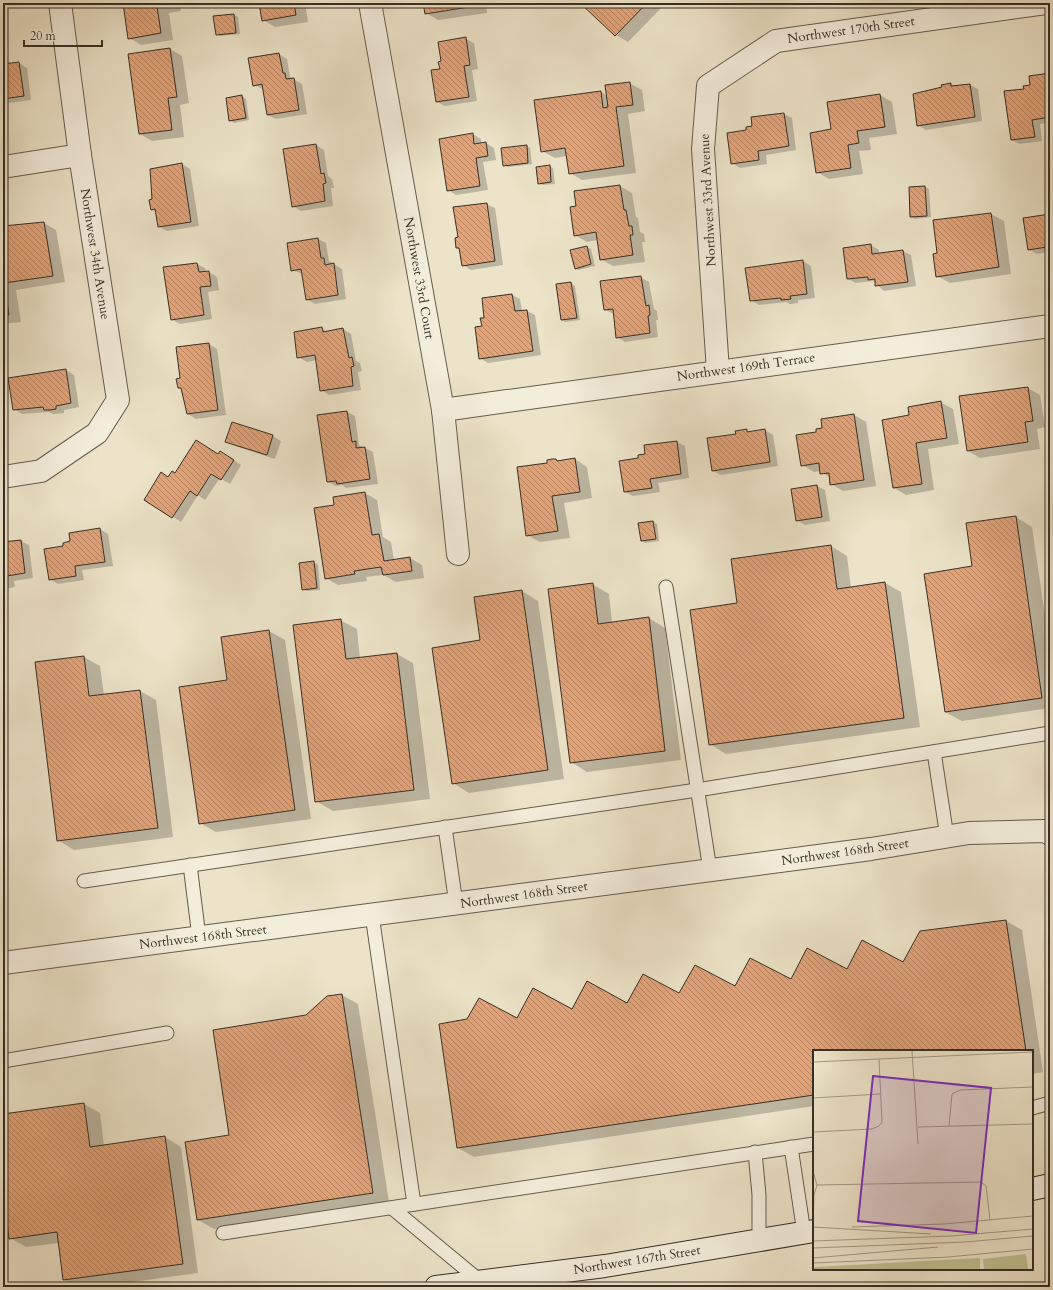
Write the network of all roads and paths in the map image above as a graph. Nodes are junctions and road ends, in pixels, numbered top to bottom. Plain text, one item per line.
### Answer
1 (60, 3) edge
2 (370, 3) edge
3 (1046, 3) edge
4 (776, 41) joint
5 (80, 155) junction
6 (3, 167) edge
7 (1050, 326) edge
8 (718, 371) junction
9 (443, 410) junction
10 (3, 477) edge
11 (458, 554) dead end
12 (666, 587) dead end
13 (1050, 734) edge
14 (934, 752) junction
15 (697, 790) junction
16 (445, 827) junction
17 (1048, 833) edge
18 (947, 837) junction
19 (190, 865) junction
20 (710, 870) junction
21 (84, 881) dead end
22 (456, 904) junction
23 (372, 915) junction
24 (199, 937) junction
25 (3, 963) edge
26 (167, 1033) dead end
27 (3, 1061) edge
28 (1050, 1103) edge
29 (1033, 1108) edge
30 (813, 1144) edge
31 (791, 1147) junction
32 (756, 1152) junction
33 (1050, 1185) edge
34 (1033, 1189) edge
35 (414, 1204) junction
36 (392, 1208) junction
37 (809, 1232) edge
38 (223, 1233) dead end
39 (759, 1241) junction
40 (480, 1281) junction
41 (436, 1287) edge

1 - 5 street, Northwest 34th Avenue
2 - 9 street, Northwest 33rd Court
3 - 4 street, Northwest 170th Street
4 - 8 street, Northwest 33rd Avenue
5 - 6 street
5 - 10 street, Northwest 34th Avenue
7 - 8 street, Northwest 169th Terrace
8 - 9 street, Northwest 169th Terrace
9 - 11 street, Northwest 33rd Court
12 - 15 lane
13 - 14 lane
14 - 15 lane
14 - 18 lane
15 - 16 lane
15 - 20 lane
16 - 19 lane
16 - 22 lane
17 - 18 street, Northwest 168th Street
18 - 20 street, Northwest 168th Street
19 - 21 lane
19 - 24 lane
20 - 22 street, Northwest 168th Street
22 - 23 street, Northwest 168th Street
23 - 24 street, Northwest 168th Street
23 - 35 lane
24 - 25 street, Northwest 168th Street
26 - 27 lane
28 - 29 lane
30 - 31 lane
31 - 32 lane
31 - 37 lane
32 - 35 lane
32 - 39 lane
33 - 34 street
35 - 36 lane
36 - 38 lane
36 - 40 lane
37 - 39 street, Northwest 167th Street
39 - 40 street, Northwest 167th Street
40 - 41 street, Northwest 167th Street

